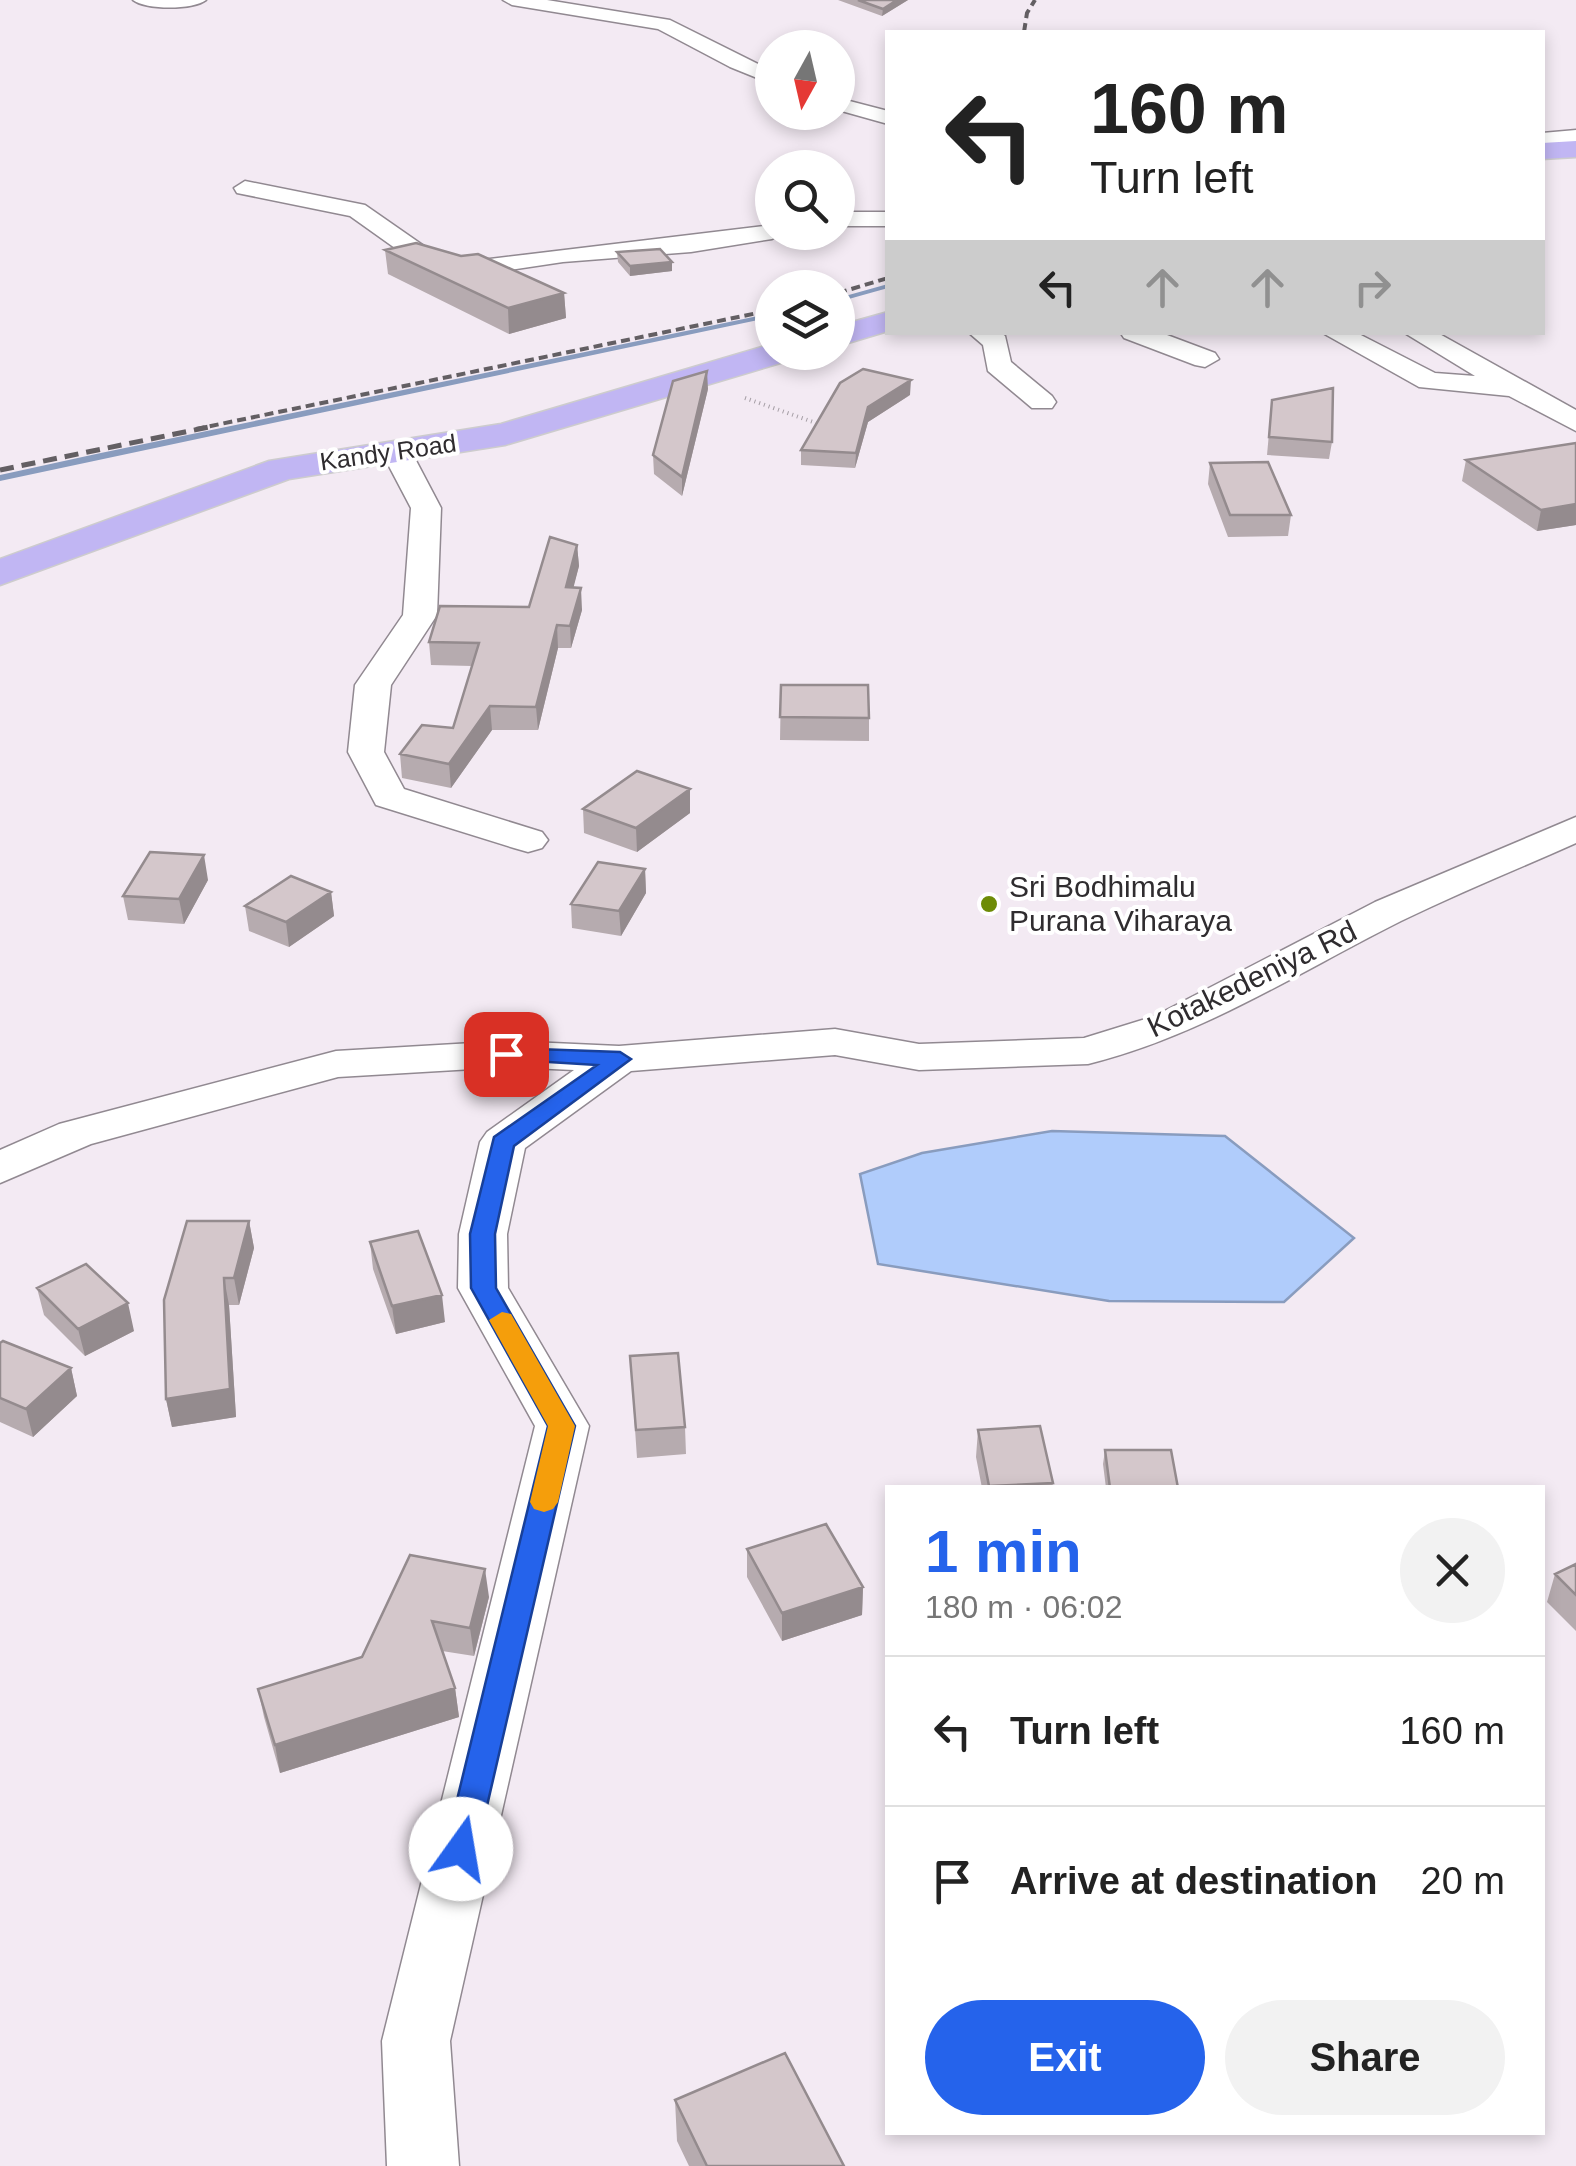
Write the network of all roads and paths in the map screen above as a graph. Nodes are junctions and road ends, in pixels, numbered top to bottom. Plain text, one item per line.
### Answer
1 (142, 0) edge
2 (197, 0) edge
3 (512, 0) edge
4 (755, 70) edge
5 (855, 109) edge
6 (885, 117) edge
7 (1576, 136) edge
8 (1545, 140) edge
9 (1576, 149) edge
10 (1545, 151) edge
11 (245, 188) dead end
12 (855, 219) edge
13 (885, 219) edge
14 (755, 235) edge
15 (885, 322) edge
16 (855, 331) edge
17 (986, 335) edge
18 (1141, 335) edge
19 (1340, 335) edge
20 (1421, 335) edge
21 (1205, 359) dead end
22 (755, 361) edge
23 (691, 381) junction
24 (1515, 388) junction
25 (1042, 402) dead end
26 (1576, 422) edge
27 (816, 423) edge
28 (396, 451) junction
29 (0, 573) edge
30 (1576, 829) edge
31 (528, 840) dead end
32 (620, 1059) junction
33 (0, 1168) edge
34 (423, 2166) edge

1 - 2 street
3 - 4 street
5 - 6 street
7 - 8 street
9 - 10 highway
11 - 14 street
12 - 13 street
15 - 16 highway
17 - 25 street
18 - 21 street
19 - 24 street
20 - 24 street
22 - 23 highway, Kandy Road
23 - 27 path
23 - 28 highway, Kandy Road
24 - 26 street
28 - 29 highway, Kandy Road
28 - 31 street
30 - 32 street, Kotakedeniya Rd
32 - 33 street, Kotakedeniya Rd
32 - 34 street

